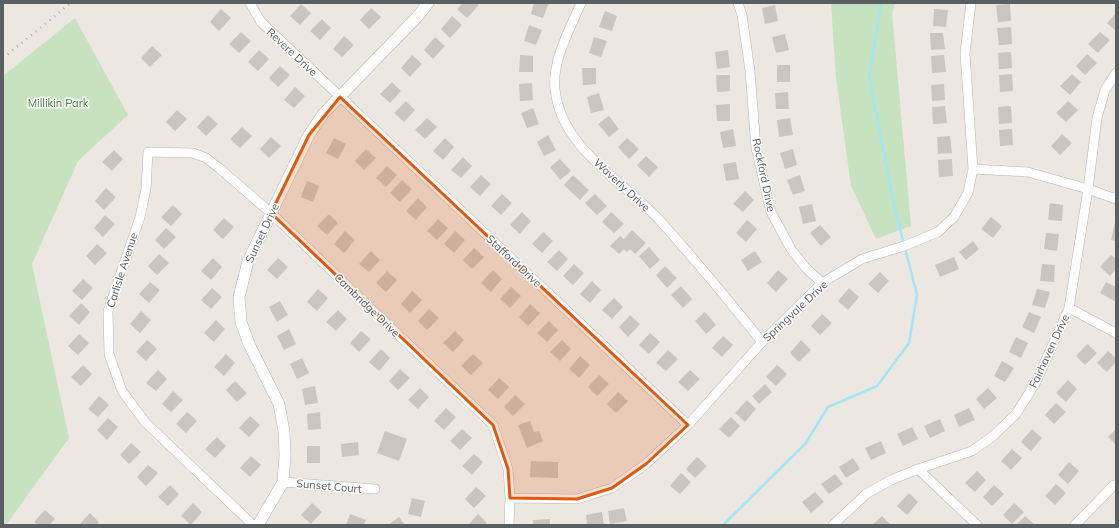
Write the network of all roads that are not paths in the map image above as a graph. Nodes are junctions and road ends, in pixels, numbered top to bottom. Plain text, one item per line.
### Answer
1 (250, 3) edge
2 (428, 3) edge
3 (581, 3) edge
4 (738, 3) edge
5 (971, 3) edge
6 (1116, 73) edge
7 (340, 97) junction
8 (148, 152) joint
9 (973, 169) junction
10 (1088, 189) junction
11 (1116, 199) edge
12 (271, 213) junction
13 (822, 283) junction
14 (1070, 308) junction
15 (1116, 333) edge
16 (762, 342) junction
17 (688, 425) junction
18 (918, 469) junction
19 (283, 482) junction
20 (1114, 485) dead end
21 (375, 489) dead end
22 (510, 498) junction
23 (252, 525) edge
24 (258, 525) edge
25 (509, 525) edge
26 (832, 525) edge
27 (977, 525) edge
28 (1075, 525) edge

1 - 7 street, Revere Drive
2 - 7 street, Sunset Drive
3 - 16 street, Waverly Drive
4 - 13 street, Rockford Drive
5 - 9 street, Springvale Drive
6 - 10 street, Fairhaven Drive
7 - 12 street, Sunset Drive
7 - 17 street, Stafford Drive
8 - 12 street, Cambridge Drive
8 - 23 street, Carlisle Avenue
9 - 10 street
9 - 13 street, Springvale Drive
10 - 11 street
10 - 14 street, Fairhaven Drive
12 - 19 street, Sunset Drive
12 - 22 street, Cambridge Drive
13 - 16 street, Springvale Drive
14 - 15 street
14 - 18 street, Fairhaven Drive
16 - 17 street, Springvale Drive
17 - 22 street, Springvale Drive
18 - 26 street, Fairhaven Drive
18 - 27 street
19 - 21 street, Sunset Court
19 - 24 street, Sunset Drive
20 - 28 street
22 - 25 street, Cambridge Drive

